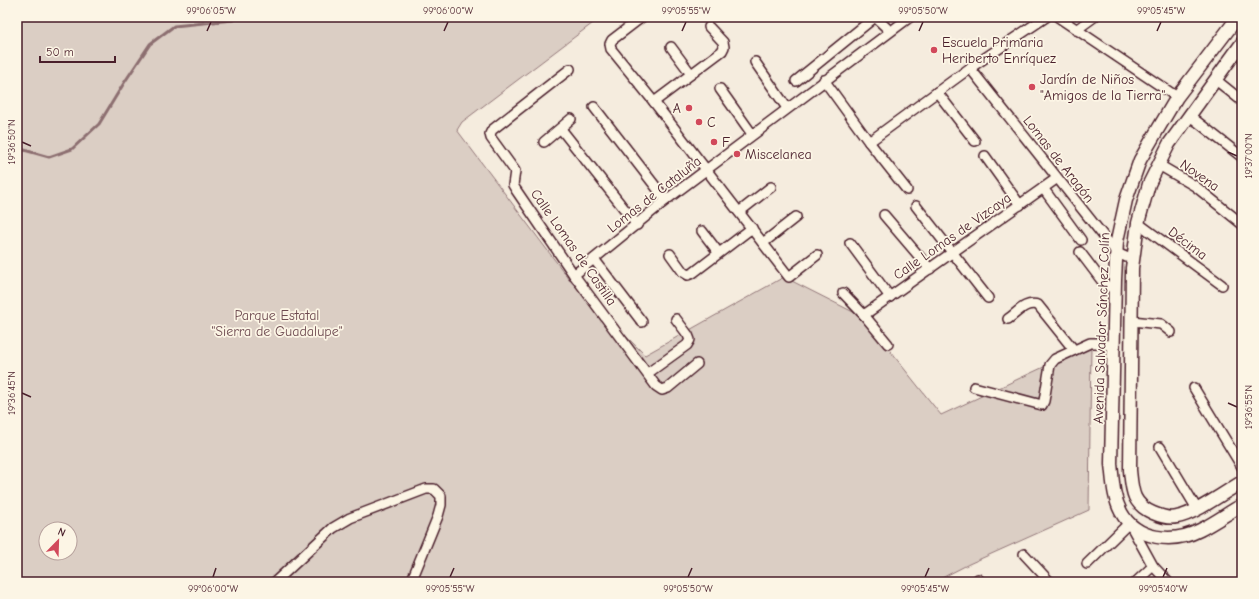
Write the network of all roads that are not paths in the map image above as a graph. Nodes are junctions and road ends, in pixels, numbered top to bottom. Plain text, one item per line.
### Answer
1 (642, 17) edge
2 (875, 17) edge
3 (910, 17) edge
4 (1046, 17) edge
5 (1058, 17) edge
6 (1094, 17) edge
7 (1238, 17) edge
8 (709, 27) dead end
9 (1076, 30) junction
10 (890, 32) junction
11 (1242, 44) edge
12 (671, 48) dead end
13 (755, 62) dead end
14 (570, 68) dead end
15 (970, 68) junction
16 (691, 74) junction
17 (824, 80) junction
18 (1216, 80) junction
19 (796, 81) dead end
20 (720, 89) dead end
21 (937, 92) junction
22 (1177, 98) junction
23 (1242, 101) edge
24 (654, 102) junction
25 (594, 107) dead end
26 (787, 108) junction
27 (1190, 116) junction
28 (571, 119) dead end
29 (561, 129) junction
30 (752, 134) junction
31 (975, 141) dead end
32 (544, 142) dead end
33 (869, 142) junction
34 (985, 156) dead end
35 (1242, 157) edge
36 (1159, 165) junction
37 (707, 170) junction
38 (1056, 179) junction
39 (771, 187) dead end
40 (1042, 188) junction
41 (907, 190) dead end
42 (666, 200) junction
43 (1020, 204) junction
44 (916, 206) dead end
45 (739, 212) junction
46 (884, 214) dead end
47 (796, 217) dead end
48 (1138, 223) junction
49 (1242, 224) edge
50 (636, 225) junction
51 (752, 228) junction
52 (702, 231) dead end
53 (1081, 240) dead end
54 (763, 243) junction
55 (850, 243) dead end
56 (718, 252) junction
57 (953, 252) junction
58 (1080, 252) dead end
59 (670, 254) dead end
60 (1117, 254) junction
61 (817, 255) dead end
62 (594, 259) junction
63 (1133, 260) junction
64 (930, 269) junction
65 (574, 275) junction
66 (1222, 285) dead end
67 (1115, 289) junction
68 (843, 293) dead end
69 (890, 297) junction
70 (988, 298) dead end
71 (864, 315) junction
72 (676, 319) dead end
73 (1008, 319) dead end
74 (1132, 321) junction
75 (642, 322) dead end
76 (1172, 332) dead end
77 (888, 344) dead end
78 (1114, 346) junction
79 (1074, 350) junction
80 (697, 364) dead end
81 (648, 373) junction
82 (1113, 375) junction
83 (1131, 376) junction
84 (974, 387) dead end
85 (1194, 388) dead end
86 (1160, 447) dead end
87 (1242, 467) edge
88 (1242, 482) edge
89 (1242, 505) edge
90 (1197, 509) junction
91 (1130, 524) junction
92 (1024, 554) dead end
93 (1088, 564) dead end
94 (1153, 566) junction
95 (275, 582) edge
96 (411, 582) edge
97 (1050, 582) edge
98 (1136, 582) edge
99 (1168, 582) edge

1 - 24 street
2 - 10 street
2 - 19 street
3 - 10 street, Lomas de Cataluña
4 - 15 street
5 - 9 street
6 - 9 street
7 - 22 street, Avenida Salvador Sánchez Colín
8 - 16 street
9 - 22 street
10 - 17 street, Lomas de Cataluña
11 - 18 street, Avenida Salvador Sánchez Colín
12 - 16 street
13 - 26 street
14 - 65 street, Calle Lomas de Castilla
15 - 21 street
15 - 38 street, Lomas de Aragón
16 - 24 street
17 - 26 street, Lomas de Cataluña
17 - 33 street
18 - 23 street
18 - 27 street, Avenida Salvador Sánchez Colín
20 - 30 street
21 - 31 street
21 - 33 street
22 - 60 street, Avenida Salvador Sánchez Colín
24 - 37 street
25 - 42 street
26 - 30 street, Lomas de Cataluña
27 - 35 street
27 - 36 street, Avenida Salvador Sánchez Colín
28 - 29 street
29 - 32 street
29 - 50 street
30 - 37 street, Lomas de Cataluña
33 - 41 street
34 - 43 street
36 - 48 street, Avenida Salvador Sánchez Colín
36 - 49 street, Novena
37 - 42 street, Lomas de Cataluña
37 - 45 street
38 - 40 street, Calle Lomas de Vizcaya
38 - 60 street, Lomas de Aragón
39 - 45 street
40 - 43 street, Calle Lomas de Vizcaya
40 - 53 street
42 - 50 street, Lomas de Cataluña
43 - 57 street, Calle Lomas de Vizcaya
44 - 57 street
45 - 51 street
46 - 64 street
47 - 54 street
48 - 63 street, Avenida Salvador Sánchez Colín
48 - 66 street, Décima
50 - 62 street, Lomas de Cataluña
51 - 54 street
51 - 56 street
52 - 56 street
54 - 61 street
55 - 69 street
56 - 59 street
57 - 64 street, Calle Lomas de Vizcaya
57 - 70 street
58 - 67 street
60 - 63 street
60 - 67 street, Avenida Salvador Sánchez Colín
62 - 65 street, Lomas de Cataluña
62 - 75 street
63 - 74 street, Avenida Salvador Sánchez Colín
64 - 69 street, Calle Lomas de Vizcaya
65 - 81 street, Calle Lomas de Castilla
67 - 78 street, Avenida Salvador Sánchez Colín
68 - 71 street
69 - 71 street, Calle Lomas de Vizcaya
71 - 77 street
72 - 81 street
73 - 79 street
74 - 76 street
74 - 83 street, Avenida Salvador Sánchez Colín
78 - 79 street
78 - 82 street, Avenida Salvador Sánchez Colín
79 - 84 street
80 - 81 street, Calle Lomas de Castilla
82 - 83 street
82 - 91 street, Avenida Salvador Sánchez Colín
83 - 90 street, Avenida Salvador Sánchez Colín
85 - 87 street
86 - 90 street
88 - 90 street
89 - 91 street
91 - 93 street
91 - 94 street
92 - 97 street
94 - 98 street
94 - 99 street
95 - 96 street

